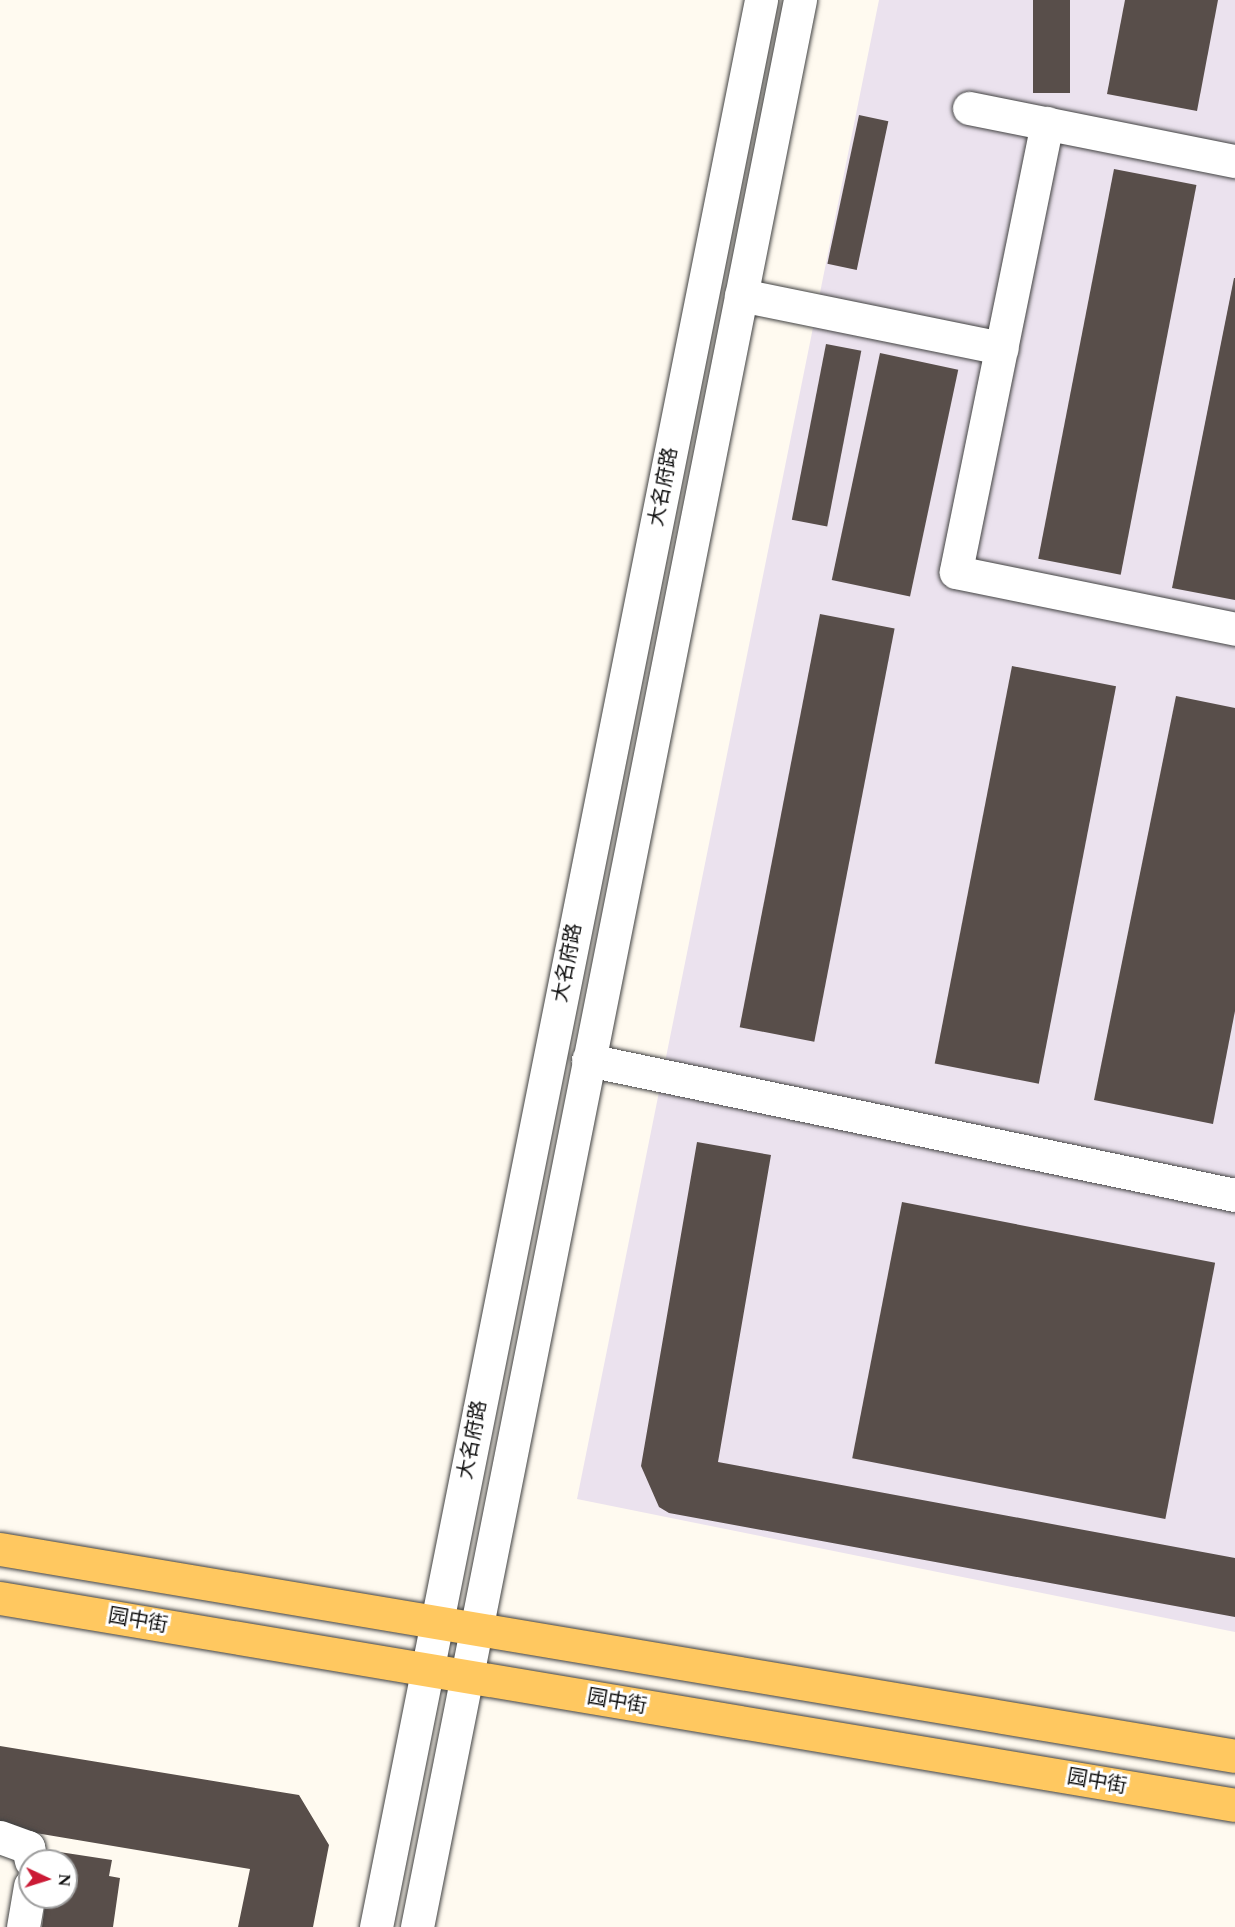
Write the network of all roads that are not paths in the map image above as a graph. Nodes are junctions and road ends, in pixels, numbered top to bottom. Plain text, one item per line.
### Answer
1 (761, 0) edge
2 (800, 0) edge
3 (969, 108) dead end
4 (1047, 123) junction
5 (1235, 161) edge
6 (741, 296) junction
7 (1002, 348) junction
8 (1235, 629) edge
9 (588, 1060) junction
10 (1235, 1195) edge
11 (0, 1549) edge
12 (0, 1598) edge
13 (437, 1622) junction
14 (476, 1629) junction
15 (427, 1669) junction
16 (466, 1676) junction
17 (1235, 1756) edge
18 (1235, 1805) edge
19 (0, 1837) edge
20 (28, 1849) edge
21 (26, 1909) edge
22 (23, 1927) edge
23 (376, 1927) edge
24 (417, 1927) edge

1 - 13 street, 大名府路
2 - 6 street, 大名府路
3 - 4 street
4 - 5 street
4 - 7 street
6 - 7 street
6 - 9 street, 大名府路
7 - 8 street
9 - 10 street
9 - 14 street, 大名府路
11 - 13 main road
12 - 15 main road, 园中街
13 - 14 main road
13 - 15 street, 大名府路
14 - 16 street, 大名府路
14 - 17 main road
15 - 16 main road, 园中街
15 - 23 street, 大名府路
16 - 18 main road, 园中街
16 - 24 street, 大名府路
19 - 20 street
21 - 22 street

